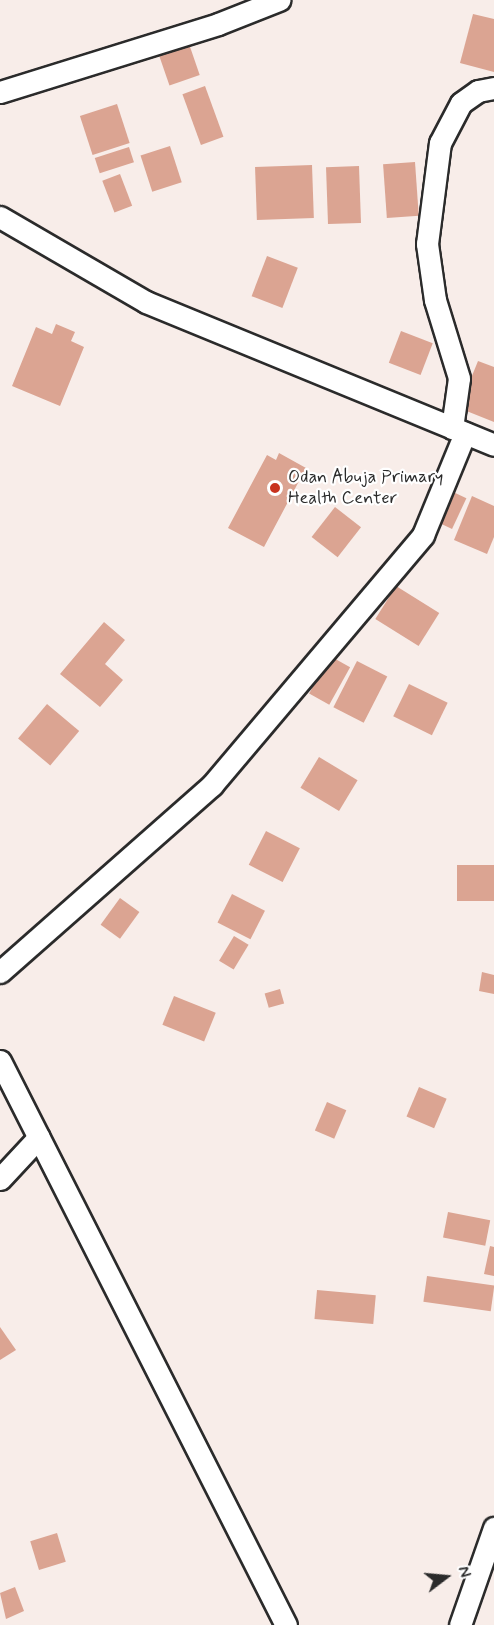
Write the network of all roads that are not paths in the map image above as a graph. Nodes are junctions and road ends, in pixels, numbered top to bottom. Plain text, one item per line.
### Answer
1 (279, 0) edge
2 (494, 88) edge
3 (0, 92) edge
4 (0, 217) edge
5 (459, 431) junction
6 (494, 445) edge
7 (0, 972) edge
8 (0, 1061) edge
9 (39, 1137) junction
10 (0, 1179) edge
11 (494, 1528) edge
12 (286, 1625) edge
13 (460, 1625) edge

1 - 3 street
2 - 5 street
4 - 5 street
5 - 6 street
5 - 7 street
8 - 9 street
9 - 10 street
9 - 12 street
11 - 13 street

